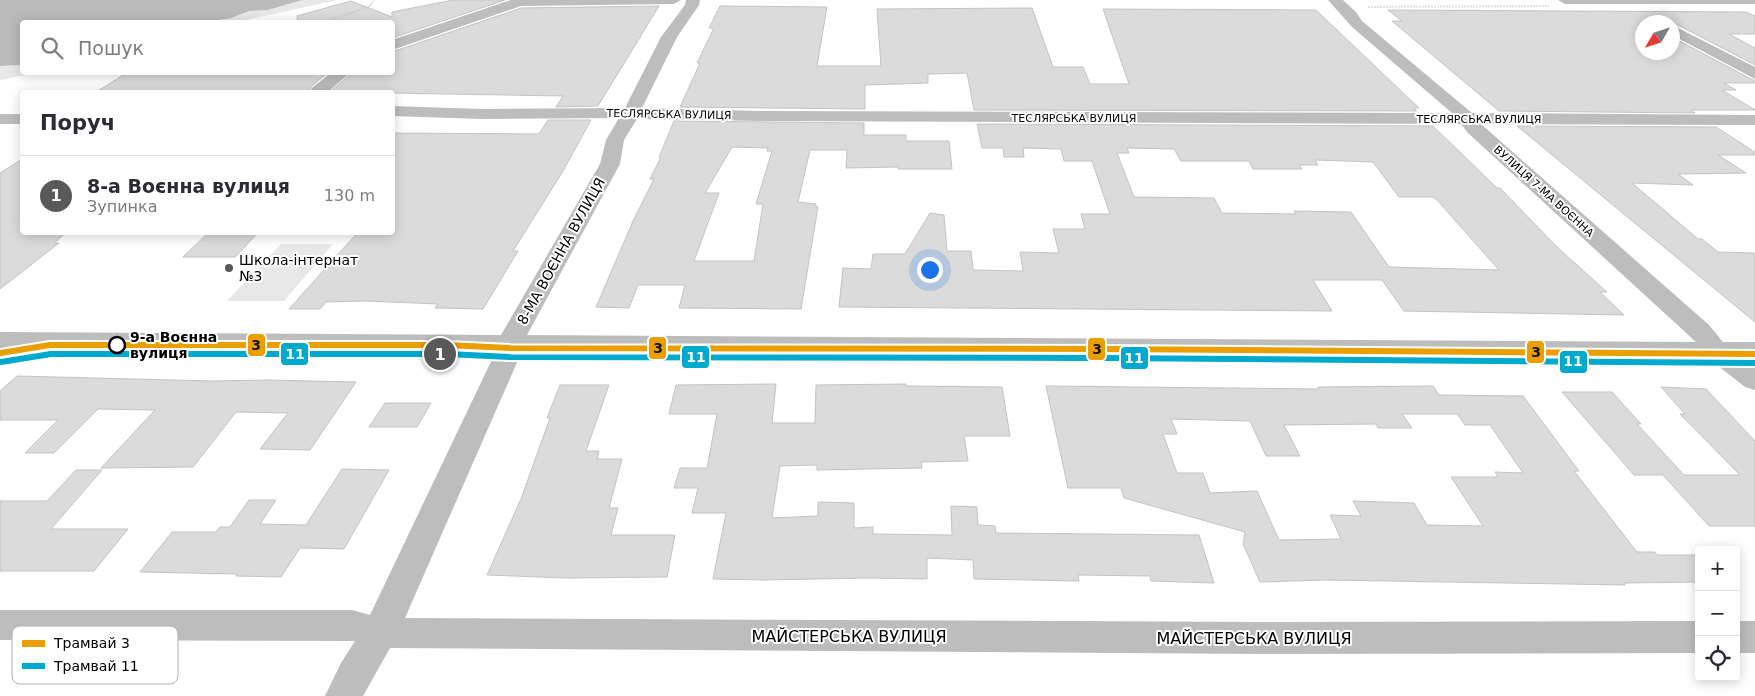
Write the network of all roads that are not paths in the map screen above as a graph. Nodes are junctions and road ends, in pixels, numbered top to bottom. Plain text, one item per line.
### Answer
1 (674, 0) edge
2 (693, 0) edge
3 (1335, 0) edge
4 (1565, 0) edge
5 (1619, 0) edge
6 (1755, 0) edge
7 (1644, 14) dead end
8 (1680, 33) edge
9 (395, 44) edge
10 (1755, 74) edge
11 (339, 75) edge
12 (320, 90) edge
13 (395, 111) edge
14 (631, 113) junction
15 (0, 119) edge
16 (20, 119) edge
17 (1468, 119) junction
18 (1755, 120) edge
19 (0, 340) edge
20 (512, 342) junction
21 (1716, 350) junction
22 (1755, 350) edge
23 (1755, 381) edge
24 (0, 625) edge
25 (380, 633) junction
26 (1740, 637) edge
27 (1755, 637) edge
28 (1695, 638) edge
29 (344, 696) edge

1 - 9 street
2 - 14 street, 8-МА ВОЄННА ВУЛИЦЯ
3 - 17 street, ВУЛИЦЯ 7-МА ВОЄННА
4 - 5 street
5 - 6 street
5 - 7 street
8 - 10 street
11 - 12 street
13 - 14 street, ТЕСЛЯРСЬКА ВУЛИЦЯ
14 - 17 street, ТЕСЛЯРСЬКА ВУЛИЦЯ
14 - 20 street, 8-МА ВОЄННА ВУЛИЦЯ
15 - 16 street
17 - 18 street, ТЕСЛЯРСЬКА ВУЛИЦЯ
17 - 21 street, ВУЛИЦЯ 7-МА ВОЄННА
19 - 20 street
20 - 21 street
20 - 25 street, 8-МА ВОЄННА ВУЛИЦЯ
21 - 22 street
21 - 23 street, ВУЛИЦЯ 7-МА ВОЄННА
24 - 25 street, МАЙСТЕРСЬКА ВУЛИЦЯ
25 - 28 street, МАЙСТЕРСЬКА ВУЛИЦЯ
25 - 29 street, 8-МА ВОЄННА ВУЛИЦЯ
26 - 27 street

